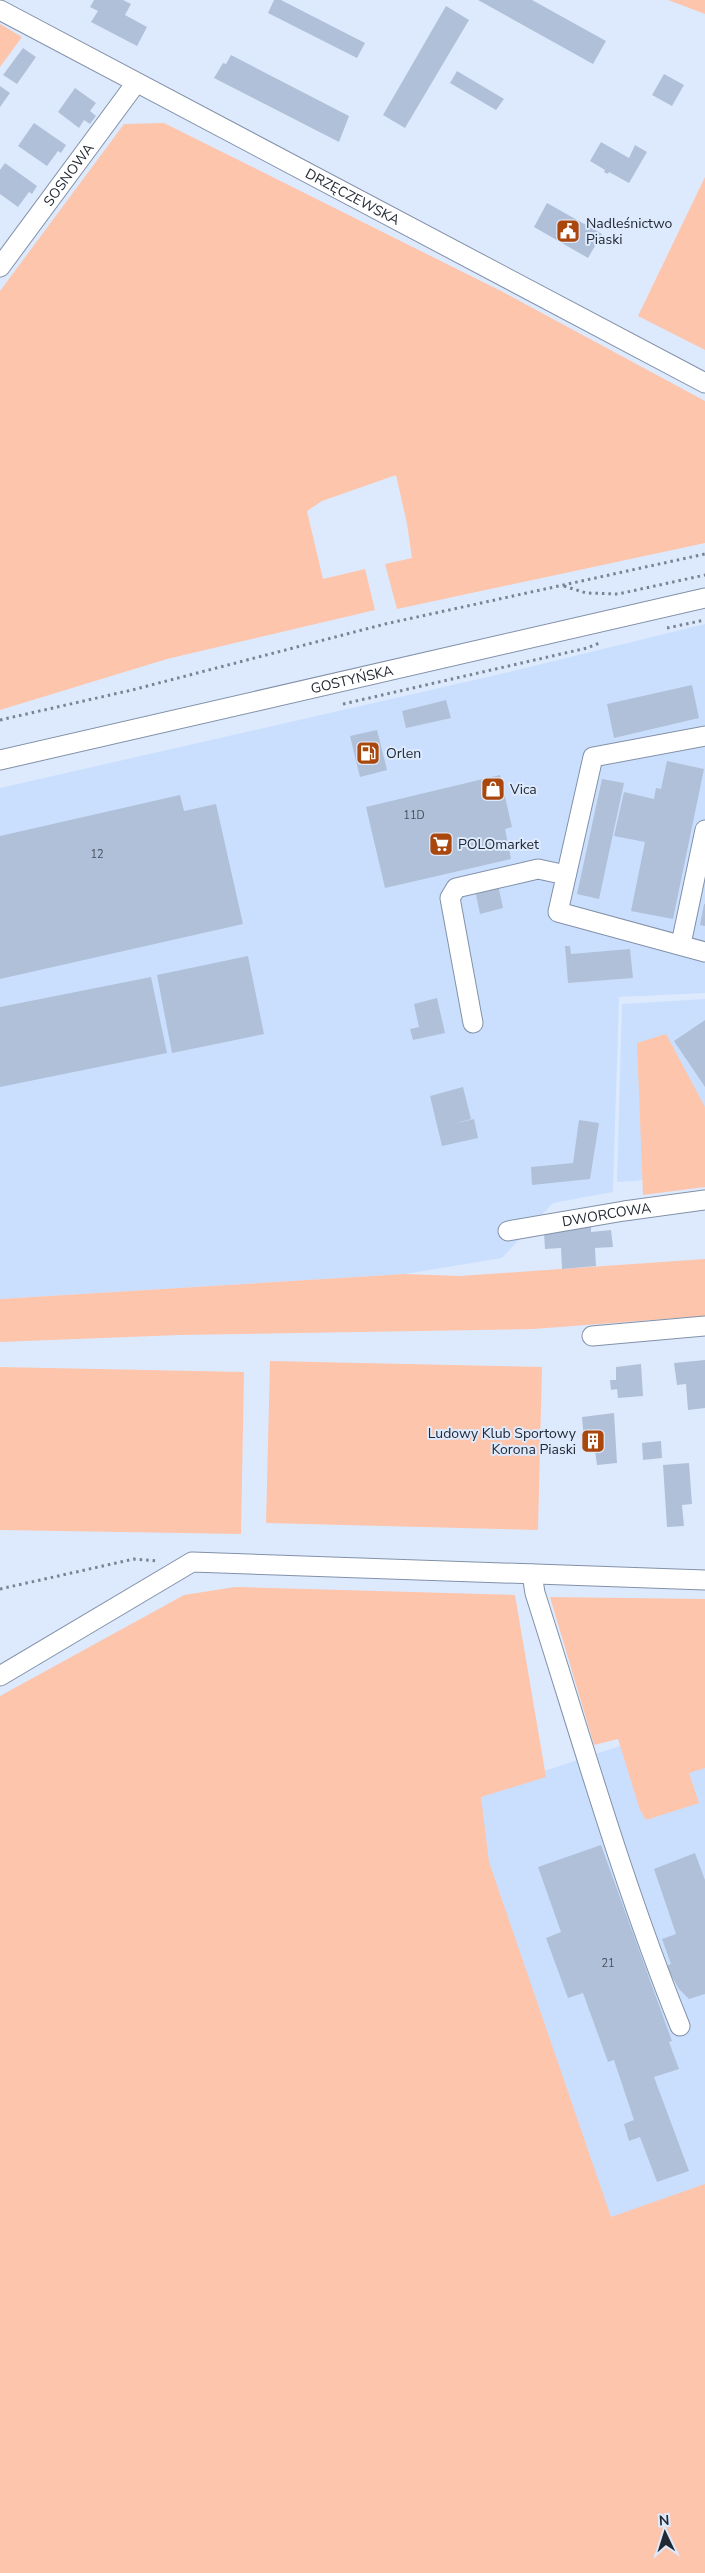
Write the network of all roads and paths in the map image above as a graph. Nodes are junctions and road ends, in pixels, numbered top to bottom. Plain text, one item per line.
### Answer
1 (0, 10) edge
2 (136, 83) junction
3 (0, 267) edge
4 (705, 383) edge
5 (705, 554) edge
6 (705, 574) edge
7 (562, 586) junction
8 (705, 598) edge
9 (705, 620) edge
10 (657, 630) dead end
11 (608, 640) dead end
12 (343, 704) dead end
13 (0, 720) edge
14 (705, 736) edge
15 (0, 760) edge
16 (705, 830) edge
17 (566, 875) junction
18 (680, 944) junction
19 (705, 952) edge
20 (472, 1023) dead end
21 (705, 1200) edge
22 (508, 1231) dead end
23 (705, 1326) edge
24 (592, 1336) dead end
25 (163, 1561) dead end
26 (532, 1574) junction
27 (705, 1580) edge
28 (0, 1589) edge
29 (0, 1676) edge
30 (680, 2026) dead end

1 - 2 street, DRZĘCZEWSKA
2 - 3 street, SOSNOWA
2 - 4 street, DRZĘCZEWSKA
5 - 7 path
6 - 7 path
7 - 13 path
8 - 15 street, GOSTYŃSKA
9 - 10 path
11 - 12 path
14 - 17 street
16 - 18 street
17 - 18 street
17 - 20 street
18 - 19 street
21 - 22 street, DWORCOWA
23 - 24 street
25 - 28 path
26 - 27 street
26 - 29 street
26 - 30 street

